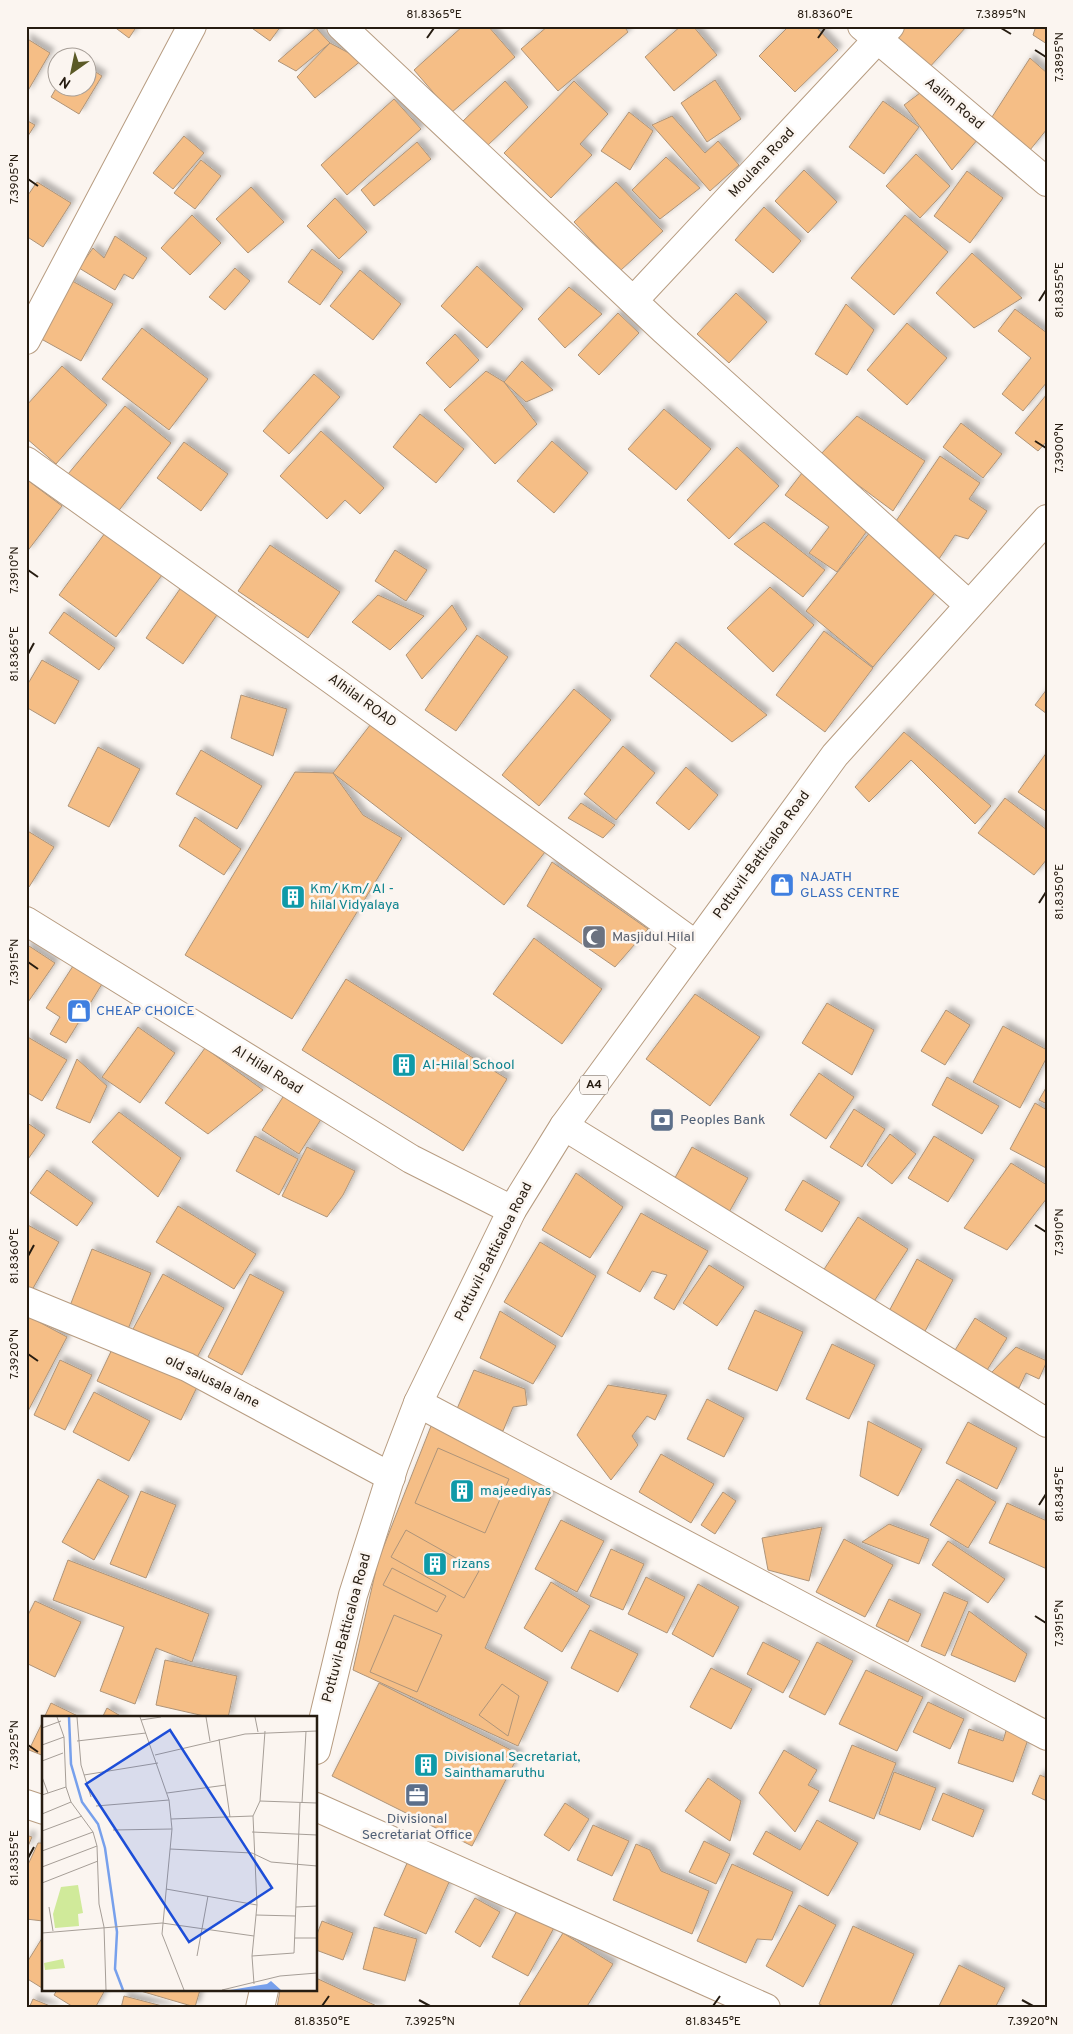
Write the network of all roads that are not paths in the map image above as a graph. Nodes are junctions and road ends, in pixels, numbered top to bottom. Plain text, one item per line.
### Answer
1 (192, 26) edge
2 (341, 26) edge
3 (877, 31) edge
4 (1047, 182) edge
5 (634, 300) junction
6 (26, 340) edge
7 (26, 461) edge
8 (1047, 519) edge
9 (968, 605) junction
10 (26, 921) edge
11 (696, 945) junction
12 (564, 1126) junction
13 (512, 1210) junction
14 (26, 1301) edge
15 (418, 1403) junction
16 (1047, 1423) edge
17 (391, 1477) junction
18 (1047, 1736) edge
19 (318, 1742) edge
20 (26, 1804) edge
21 (318, 1808) edge
22 (42, 1809) edge
23 (264, 1992) edge
24 (260, 2008) edge
25 (766, 2008) edge

1 - 6 main road
2 - 5 main road
3 - 4 main road, Aalim Road
3 - 5 main road, Moulana Road
5 - 9 main road
7 - 11 main road, Alhilal ROAD
8 - 9 main road, Pottuvil-Batticaloa Road / A4
9 - 11 main road, Pottuvil-Batticaloa Road / A4
10 - 13 main road, Al Hilal Road
11 - 12 main road, Pottuvil-Batticaloa Road / A4
12 - 13 main road, Pottuvil-Batticaloa Road / A4
12 - 16 main road
13 - 15 main road, Pottuvil-Batticaloa Road / A4
14 - 17 main road, old salusala lane
15 - 17 main road, Pottuvil-Batticaloa Road / A4
15 - 18 main road
17 - 19 main road, Pottuvil-Batticaloa Road / A4
20 - 22 main road
21 - 25 main road
23 - 24 main road

